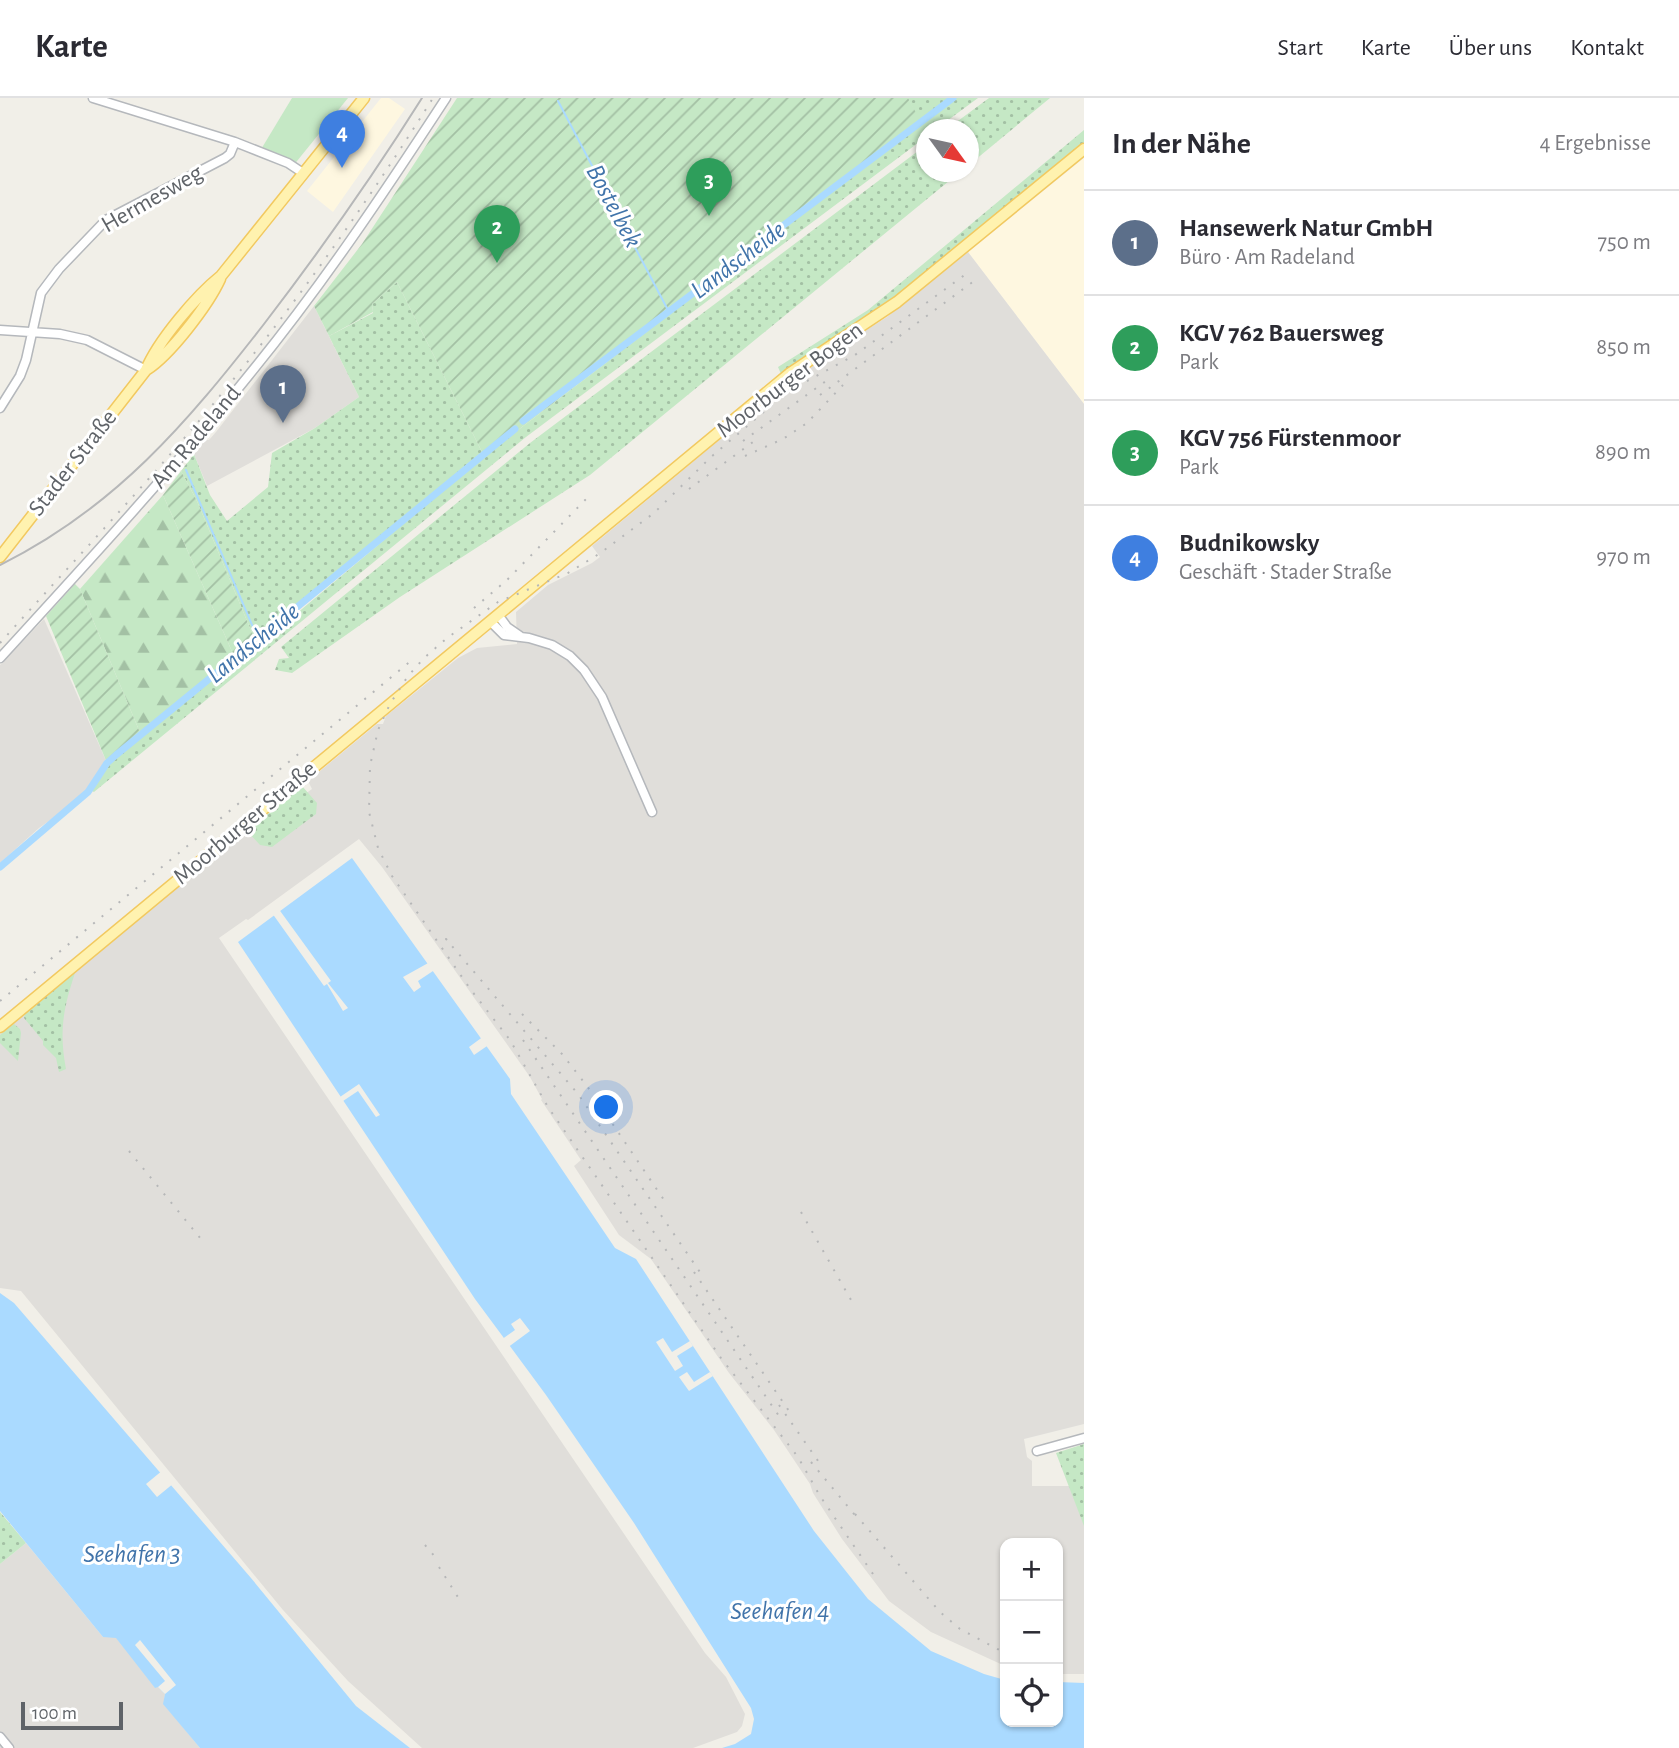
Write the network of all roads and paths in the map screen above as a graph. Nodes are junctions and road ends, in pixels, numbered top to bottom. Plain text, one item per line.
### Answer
1 (93, 98) edge
2 (364, 98) edge
3 (446, 98) edge
4 (235, 142) junction
5 (1084, 149) edge
6 (303, 173) junction
7 (0, 330) edge
8 (32, 332) junction
9 (146, 370) junction
10 (0, 408) edge
11 (0, 557) edge
12 (495, 619) junction
13 (0, 658) edge
14 (652, 812) dead end
15 (0, 1027) edge
16 (1084, 1437) edge
17 (1037, 1451) dead end
18 (0, 1737) edge
19 (9, 1748) edge

1 - 4 street
2 - 6 main road, Stader Straße
3 - 13 street, Am Radeland
4 - 6 street
4 - 8 street, Hermesweg
5 - 12 main road, Moorburger Bogen
6 - 9 main road, Stader Straße
7 - 8 street
8 - 9 street
8 - 10 street, Hermesweg
9 - 11 main road, Stader Straße
12 - 14 street
12 - 15 main road, Moorburger Straße
16 - 17 street
18 - 19 street

